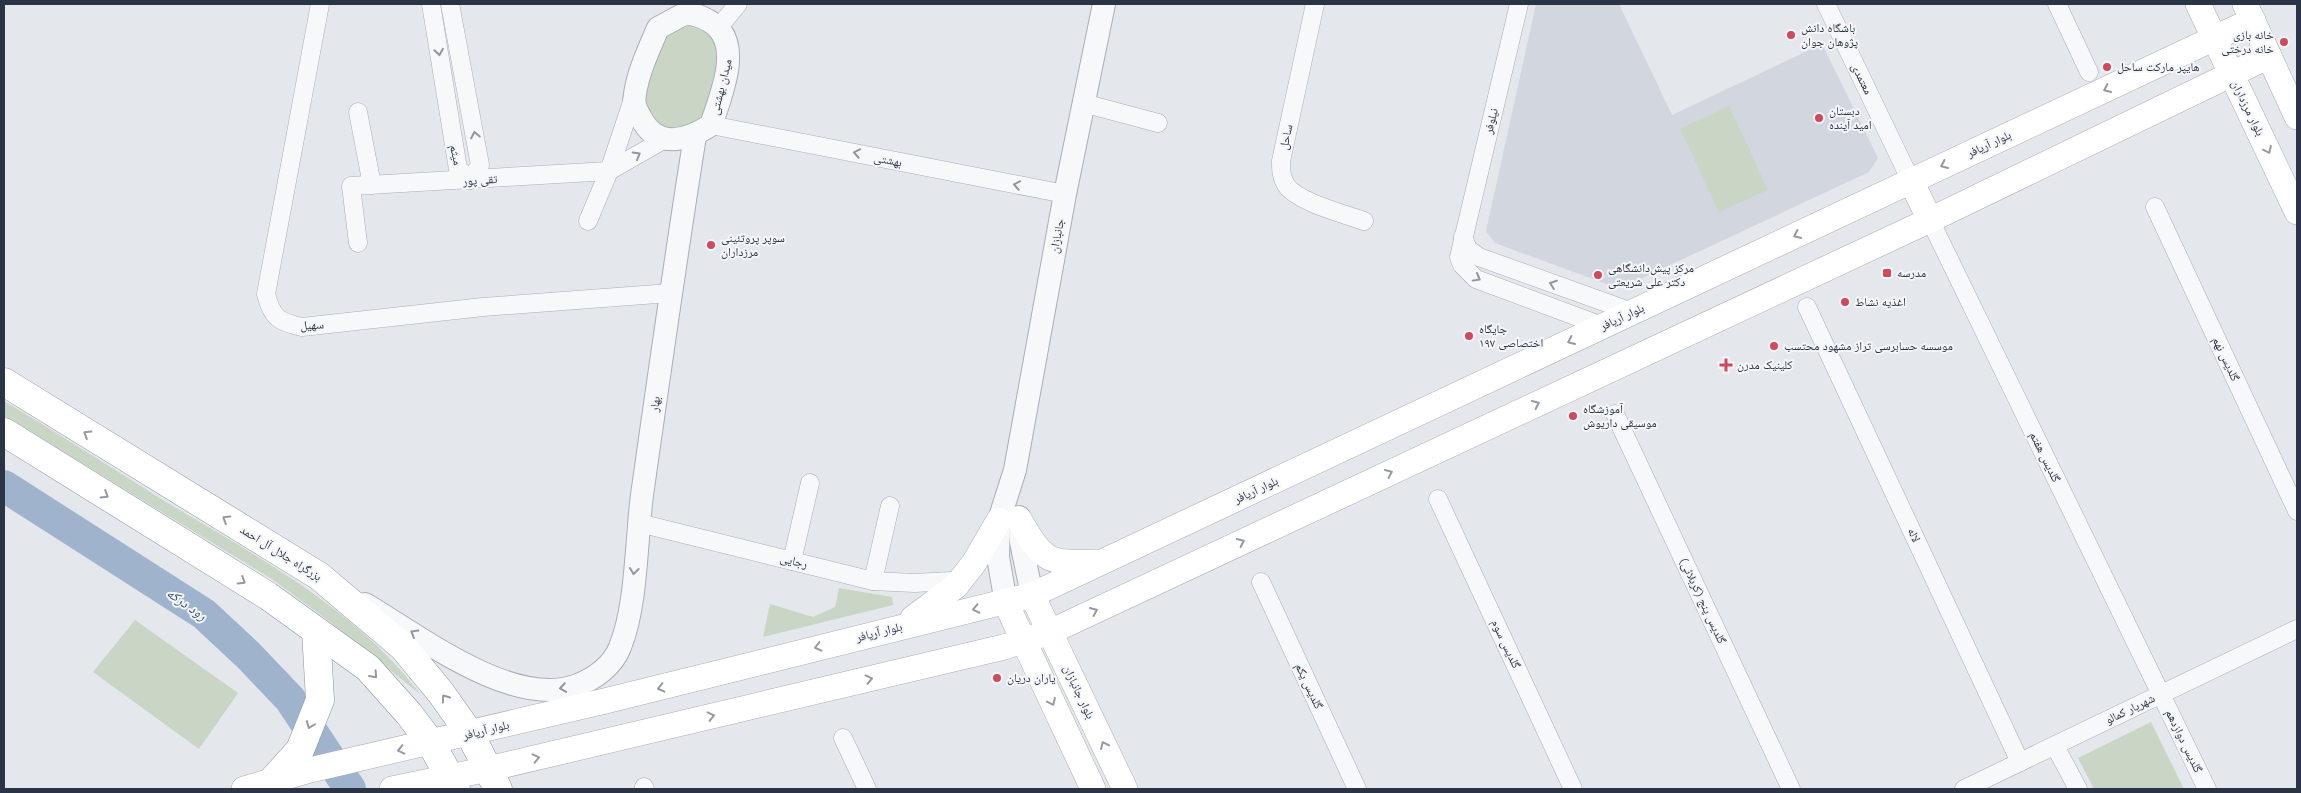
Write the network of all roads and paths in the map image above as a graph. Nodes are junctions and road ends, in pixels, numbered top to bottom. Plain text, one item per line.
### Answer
1 (320, 4) edge
2 (431, 4) edge
3 (450, 4) edge
4 (666, 4) edge
5 (738, 4) edge
6 (1104, 4) edge
7 (1315, 4) edge
8 (1519, 4) edge
9 (1826, 4) edge
10 (2057, 4) edge
11 (2198, 4) edge
12 (692, 9) edge
13 (2249, 12) edge
14 (719, 27) junction
15 (658, 28) junction
16 (2214, 38) junction
17 (2269, 56) junction
18 (2089, 72) dead end
19 (2232, 74) junction
20 (634, 96) junction
21 (1083, 104) junction
22 (358, 112) dead end
23 (2297, 117) edge
24 (1158, 123) dead end
25 (703, 130) junction
26 (665, 139) junction
27 (609, 171) junction
28 (470, 180) junction
29 (1911, 181) junction
30 (372, 185) junction
31 (1065, 194) junction
32 (2155, 207) dead end
33 (2297, 212) edge
34 (1930, 220) junction
35 (588, 221) dead end
36 (1364, 222) dead end
37 (1462, 237) junction
38 (358, 243) dead end
39 (670, 293) junction
40 (1807, 307) dead end
41 (1632, 312) junction
42 (1602, 326) junction
43 (4, 382) edge
44 (1615, 414) dead end
45 (4, 432) edge
46 (810, 483) dead end
47 (169, 484) junction
48 (1438, 499) dead end
49 (890, 506) dead end
50 (2297, 511) edge
51 (143, 519) junction
52 (1009, 520) junction
53 (638, 523) junction
54 (792, 561) junction
55 (1103, 561) junction
56 (319, 576) junction
57 (872, 581) junction
58 (952, 581) dead end
59 (1261, 582) dead end
60 (1032, 595) junction
61 (1006, 603) junction
62 (900, 626) junction
63 (2297, 629) edge
64 (316, 631) junction
65 (1050, 632) junction
66 (1024, 642) junction
67 (2160, 694) junction
68 (470, 734) junction
69 (844, 738) dead end
70 (431, 743) junction
71 (2055, 746) junction
72 (305, 760) junction
73 (2020, 762) junction
74 (493, 779) edge
75 (271, 782) joint
76 (453, 783) edge
77 (244, 789) edge
78 (392, 789) edge
79 (867, 789) edge
80 (1093, 789) edge
81 (1125, 789) edge
82 (1358, 789) edge
83 (1573, 789) edge
84 (1791, 789) edge
85 (1964, 789) edge
86 (2078, 789) edge
87 (2207, 789) edge

1 - 39 street, سهیل
2 -> 28 street, میثم
28 -> 3 street, میثم
4 - 15 street
5 - 14 street
6 - 21 street, جانبازان
7 - 36 street, ساحل
8 - 37 street, نیلوفر
9 - 29 street, معتمدی
10 - 18 street
11 - 16 main road, بلوار مرزداران
12 - 14 street
12 - 15 street
13 - 16 main road, بلوار آریافر
13 - 17 main road
14 - 25 street, میدان بهشتی
15 - 20 street
16 - 19 main road, بلوار مرزداران
16 -> 29 main road, بلوار آریافر
17 - 19 main road
17 - 23 main road
19 -> 33 main road, بلوار مرزداران
19 - 34 main road
20 - 26 street
20 - 27 street
21 - 24 street
21 - 31 street, جانبازان
22 - 30 street
25 - 26 street
31 -> 25 street, بهشتی
25 - 39 street, بهار
27 -> 26 street
27 - 28 street, تقی پور
27 - 35 street
28 - 30 street, تقی پور
29 - 34 main road
29 -> 41 main road, بلوار آریافر
30 - 38 street, تقی پور
31 - 52 street, جانبازان
32 - 50 street, گلدیس نهم
65 -> 34 main road
34 - 67 street, گلدیس هفتم
41 -> 37 street
37 -> 42 street, نیلوفر
39 - 53 street, بهار
40 - 73 street, لاله
41 - 42 main road, بلوار آریافر
42 -> 55 main road, بلوار آریافر
47 -> 43 highway, بزرگراه جلال آل احمد
44 - 84 street, گلدیس پنج (کربلائی)
45 -> 51 highway
46 - 54 street
47 - 51 highway
56 -> 47 highway, بزرگراه جلال آل احمد
48 - 83 street, گلدیس سوم
49 - 57 street
51 -> 64 highway
52 - 55 main road
52 - 60 street, جانبازان
52 - 61 street, جانبازان
52 - 62 main road
53 - 54 street, رجایی
53 -> 56 street, بهار
54 - 57 street, رجایی
55 - 60 main road, بلوار آریافر
68 -> 56 highway, بزرگراه جلال آل احمد
57 - 58 street, رجایی
59 - 82 street, گلدیس یکم
60 - 61 main road, بلوار آریافر
60 - 65 main road, بلوار جانبازان
61 -> 62 main road, بلوار آریافر
61 - 66 main road
62 -> 68 main road, بلوار آریافر
63 - 67 street, شهریار کمالو
64 -> 70 highway
64 -> 72 highway
65 - 66 main road
81 -> 65 main road, بلوار جانبازان
74 -> 66 main road
66 -> 80 main road
67 - 71 street, شهریار کمالو
67 - 87 street, گلدیس دوازدهم
68 - 70 main road, بلوار آریافر
68 - 74 highway, بزرگراه جلال آل احمد
69 - 79 street
70 -> 72 main road, بلوار آریافر
70 - 76 highway
71 - 73 street, شهریار کمالو
71 - 86 street
72 - 75 highway
73 - 85 street, شهریار کمالو
74 - 76 main road
75 - 77 main road
76 - 78 main road

